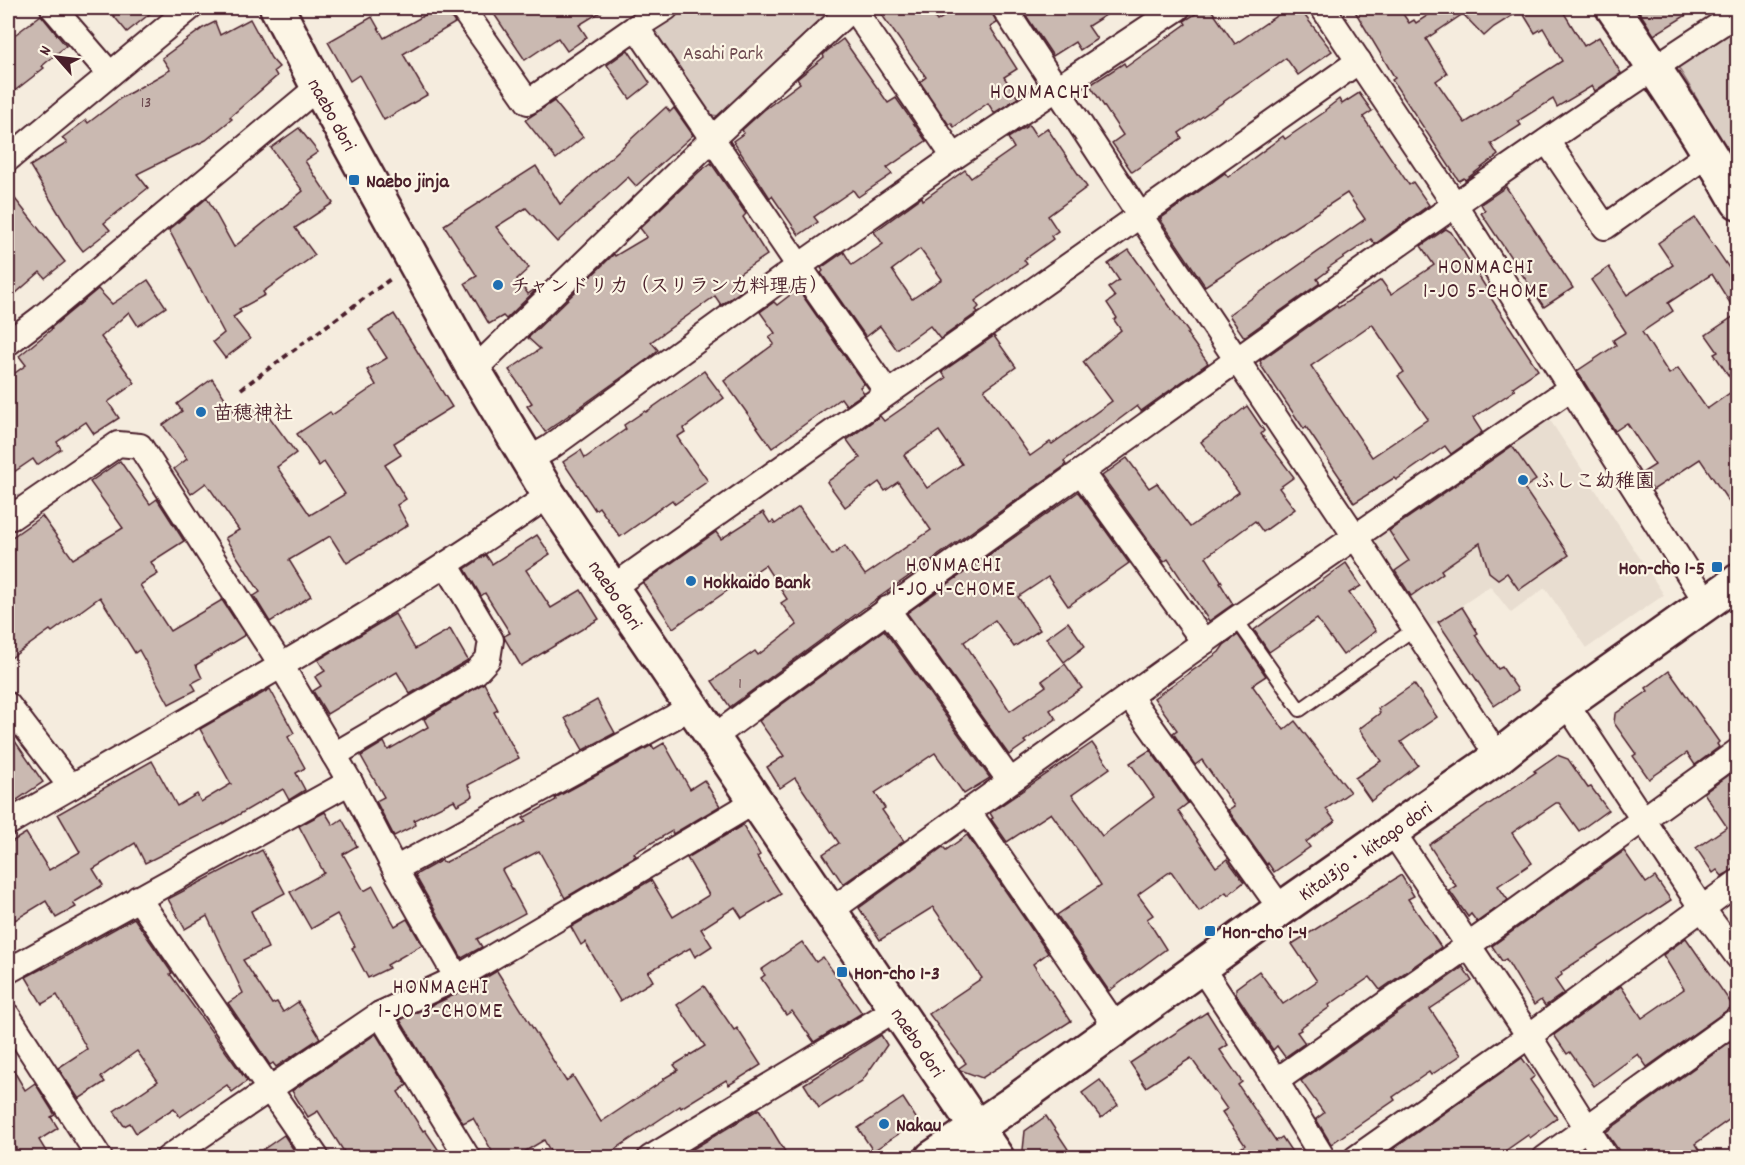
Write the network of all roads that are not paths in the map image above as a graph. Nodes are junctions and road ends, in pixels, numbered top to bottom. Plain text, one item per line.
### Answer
1 (53, 8) edge
2 (190, 8) edge
3 (277, 8) edge
4 (462, 8) edge
5 (666, 8) edge
6 (853, 8) edge
7 (1004, 8) edge
8 (1178, 8) edge
9 (1323, 8) edge
10 (1613, 8) edge
11 (1737, 13) edge
12 (636, 27) junction
13 (1359, 61) junction
14 (1655, 67) junction
15 (110, 74) junction
16 (318, 87) junction
17 (1056, 88) junction
18 (712, 138) junction
19 (1547, 141) junction
20 (1711, 155) junction
21 (954, 157) junction
22 (8, 159) edge
23 (1737, 202) edge
24 (1455, 205) junction
25 (1139, 214) junction
26 (799, 266) junction
27 (8, 343) edge
28 (1238, 359) junction
29 (474, 370) junction
30 (1571, 388) junction
31 (887, 392) junction
32 (528, 459) junction
33 (1081, 472) junction
34 (549, 495) junction
35 (9, 516) edge
36 (1355, 536) junction
37 (446, 564) junction
38 (1737, 581) edge
39 (613, 587) junction
40 (1707, 603) junction
41 (887, 609) junction
42 (1236, 619) junction
43 (1414, 629) junction
44 (1204, 642) junction
45 (281, 665) junction
46 (1129, 696) junction
47 (1566, 703) junction
48 (692, 704) junction
49 (8, 705) edge
50 (714, 737) junction
51 (1737, 751) edge
52 (334, 755) junction
53 (1498, 757) junction
54 (1010, 781) junction
55 (350, 782) junction
56 (71, 787) junction
57 (755, 799) junction
58 (968, 811) junction
59 (1643, 818) junction
60 (8, 823) edge
61 (1392, 831) junction
62 (395, 869) junction
63 (1737, 882) edge
64 (138, 898) junction
65 (1701, 907) junction
66 (1281, 909) junction
67 (830, 911) junction
68 (1469, 945) junction
69 (1737, 957) edge
70 (1201, 967) junction
71 (8, 971) edge
72 (457, 978) junction
73 (896, 1009) junction
74 (380, 1014) junction
75 (8, 1016) edge
76 (1737, 1019) edge
77 (1117, 1028) junction
78 (1529, 1036) junction
79 (1276, 1081) junction
80 (269, 1087) junction
81 (976, 1128) junction
82 (1587, 1128) junction
83 (100, 1158) edge
84 (168, 1158) edge
85 (317, 1158) edge
86 (468, 1158) edge
87 (650, 1158) edge
88 (932, 1158) edge
89 (997, 1158) edge
90 (1323, 1158) edge
91 (1356, 1158) edge
92 (1545, 1158) edge
93 (1606, 1158) edge

1 - 15 street
2 - 15 street
3 - 16 street, naebo dori
4 - 12 street
5 - 12 street
6 - 18 street
6 - 21 street
7 - 17 street
8 - 17 street
9 - 13 street
10 - 14 street
11 - 14 street
12 - 18 street
13 - 24 street
13 - 25 street
14 - 19 street
14 - 20 street
15 - 22 street
16 - 27 street
16 - 29 street, naebo dori
17 - 21 street
17 - 25 street
18 - 26 street
18 - 29 street
19 - 20 street
19 - 24 street
20 - 23 street
21 - 26 street
24 - 28 street
24 - 30 street
25 - 28 street
25 - 31 street
26 - 31 street
26 - 32 street
28 - 33 street
28 - 36 street
29 - 32 street, naebo dori
30 - 36 street
30 - 40 street
31 - 39 street
32 - 34 street, naebo dori
33 - 41 street
33 - 44 street
34 - 37 street
34 - 39 street, naebo dori
35 - 45 street
36 - 42 street
36 - 43 street
37 - 45 street
37 - 52 street
38 - 40 street, Kita13jo・kitago dori
39 - 48 street, naebo dori
40 - 47 street, Kita13jo・kitago dori
41 - 50 street
41 - 54 street
42 - 43 lane
42 - 44 street
43 - 53 street
44 - 46 street
45 - 52 street
45 - 56 street
46 - 54 street
46 - 66 street
47 - 53 street, Kita13jo・kitago dori
47 - 59 street
48 - 50 street, naebo dori
48 - 62 street
49 - 56 street
50 - 57 street, naebo dori
51 - 59 street
52 - 55 street
53 - 61 street, Kita13jo・kitago dori
54 - 58 street
55 - 62 street
55 - 64 street
56 - 60 street
57 - 67 street, naebo dori
57 - 72 street
58 - 67 street
58 - 77 street
59 - 65 street
59 - 68 street
61 - 66 street, Kita13jo・kitago dori
61 - 68 street
62 - 72 street
63 - 65 street
64 - 71 street
64 - 80 street
65 - 69 street
65 - 78 street
66 - 70 street, Kita13jo・kitago dori
67 - 73 street, naebo dori
68 - 78 street
68 - 79 street
70 - 77 street, Kita13jo・kitago dori
70 - 79 street
72 - 74 street
73 - 81 street, naebo dori
73 - 87 street
74 - 80 street
74 - 86 street
75 - 83 street
76 - 82 street
77 - 81 street, Kita13jo・kitago dori
78 - 82 street
78 - 91 street
79 - 90 street
80 - 84 street
80 - 85 street
81 - 88 street, Kita13jo・kitago dori
81 - 89 street, naebo dori
82 - 92 street
82 - 93 street

